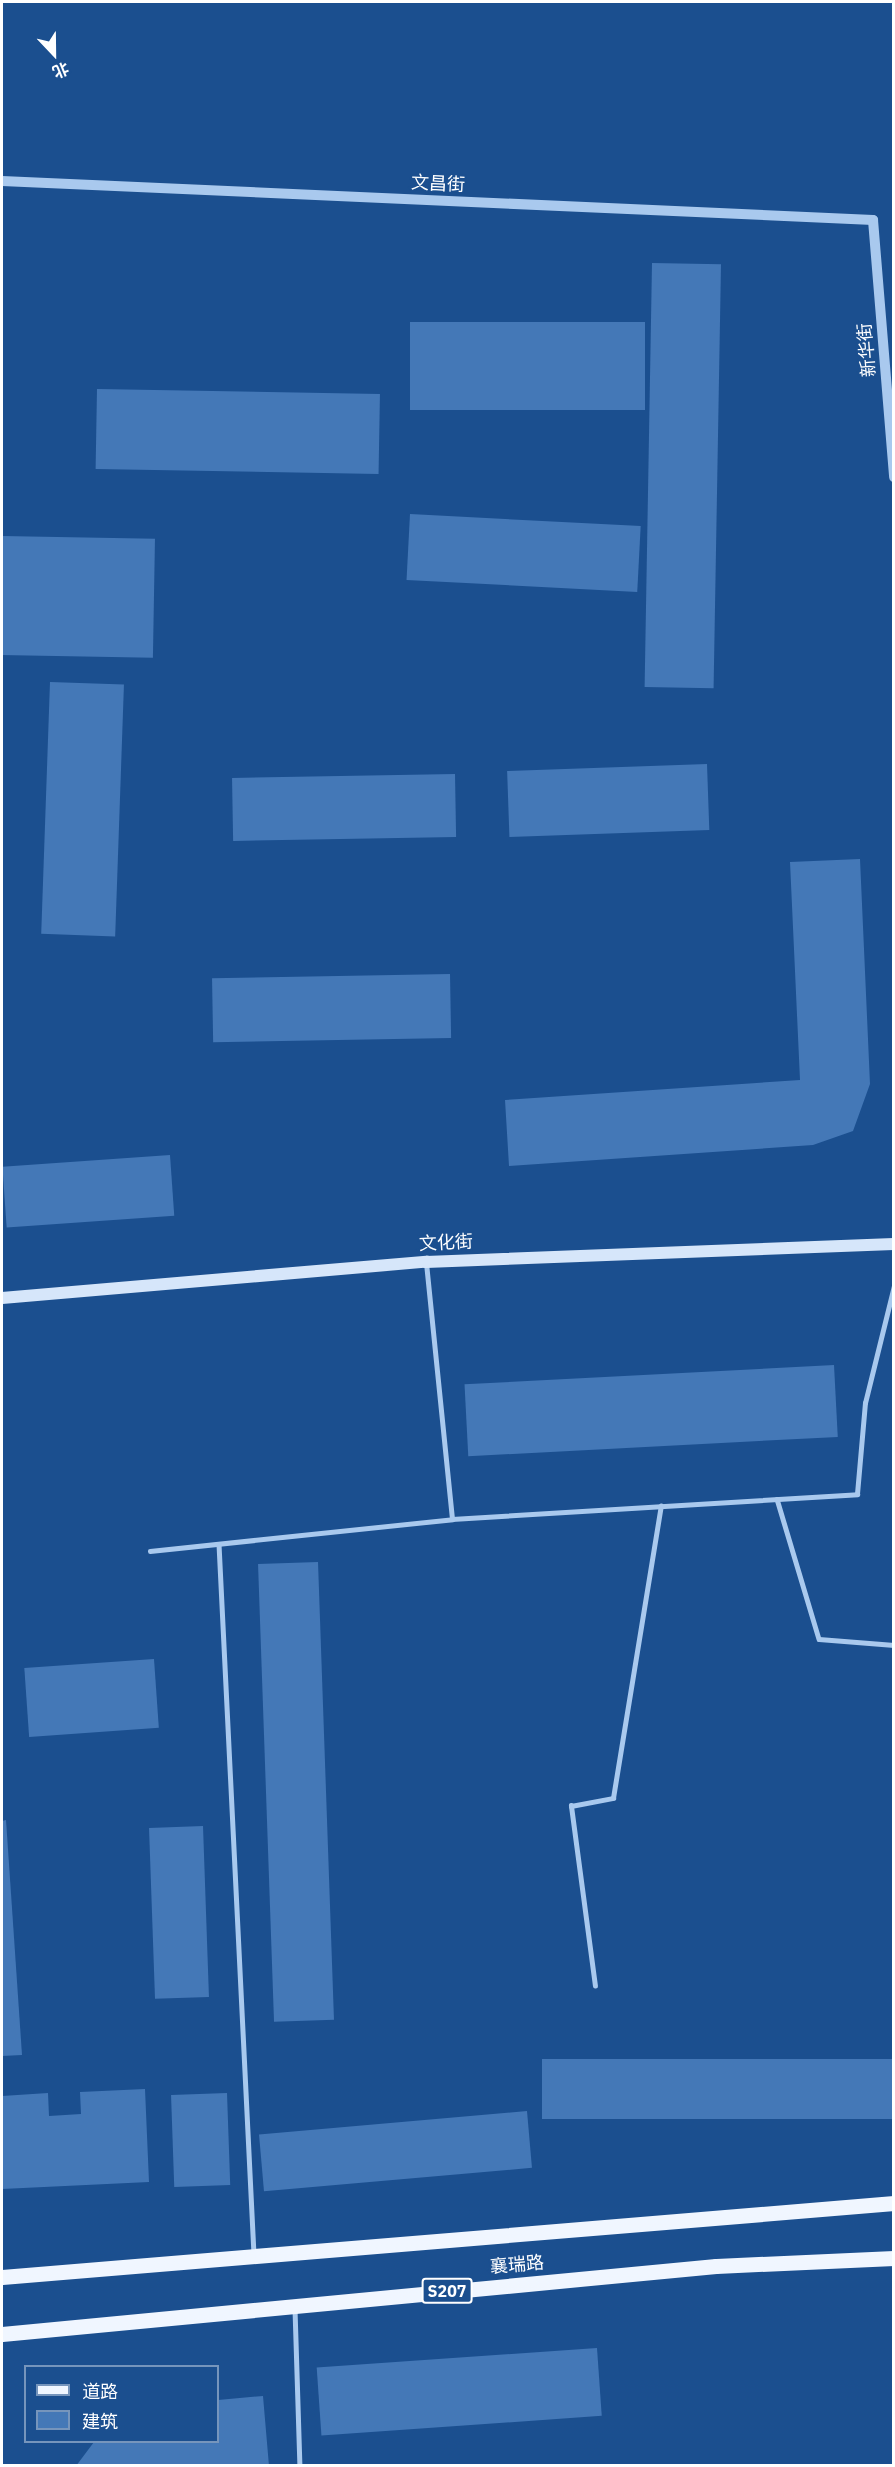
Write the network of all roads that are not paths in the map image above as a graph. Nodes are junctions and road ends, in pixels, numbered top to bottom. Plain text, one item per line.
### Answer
1 (2, 181) edge
2 (873, 220) joint
3 (894, 477) edge
4 (894, 1244) edge
5 (426, 1262) junction
6 (894, 1286) edge
7 (2, 1298) edge
8 (777, 1499) junction
9 (661, 1506) junction
10 (452, 1519) junction
11 (219, 1544) junction
12 (150, 1551) dead end
13 (894, 1645) edge
14 (595, 1986) dead end
15 (894, 2203) edge
16 (894, 2258) edge
17 (254, 2259) junction
18 (2, 2277) edge
19 (295, 2306) junction
20 (2, 2334) edge
21 (300, 2466) edge

1 - 2 street, 文昌街
2 - 3 street, 新华街
4 - 5 main road, 文化街
5 - 7 main road, 文化街
5 - 10 lane
6 - 8 lane
8 - 9 lane
8 - 13 lane
9 - 10 lane
9 - 14 lane
10 - 11 lane
11 - 12 lane
11 - 17 lane
15 - 17 main road, 襄瑞路
16 - 19 main road, 襄瑞路 / S207
17 - 18 main road, 襄瑞路
19 - 20 main road, 襄瑞路 / S207
19 - 21 lane

